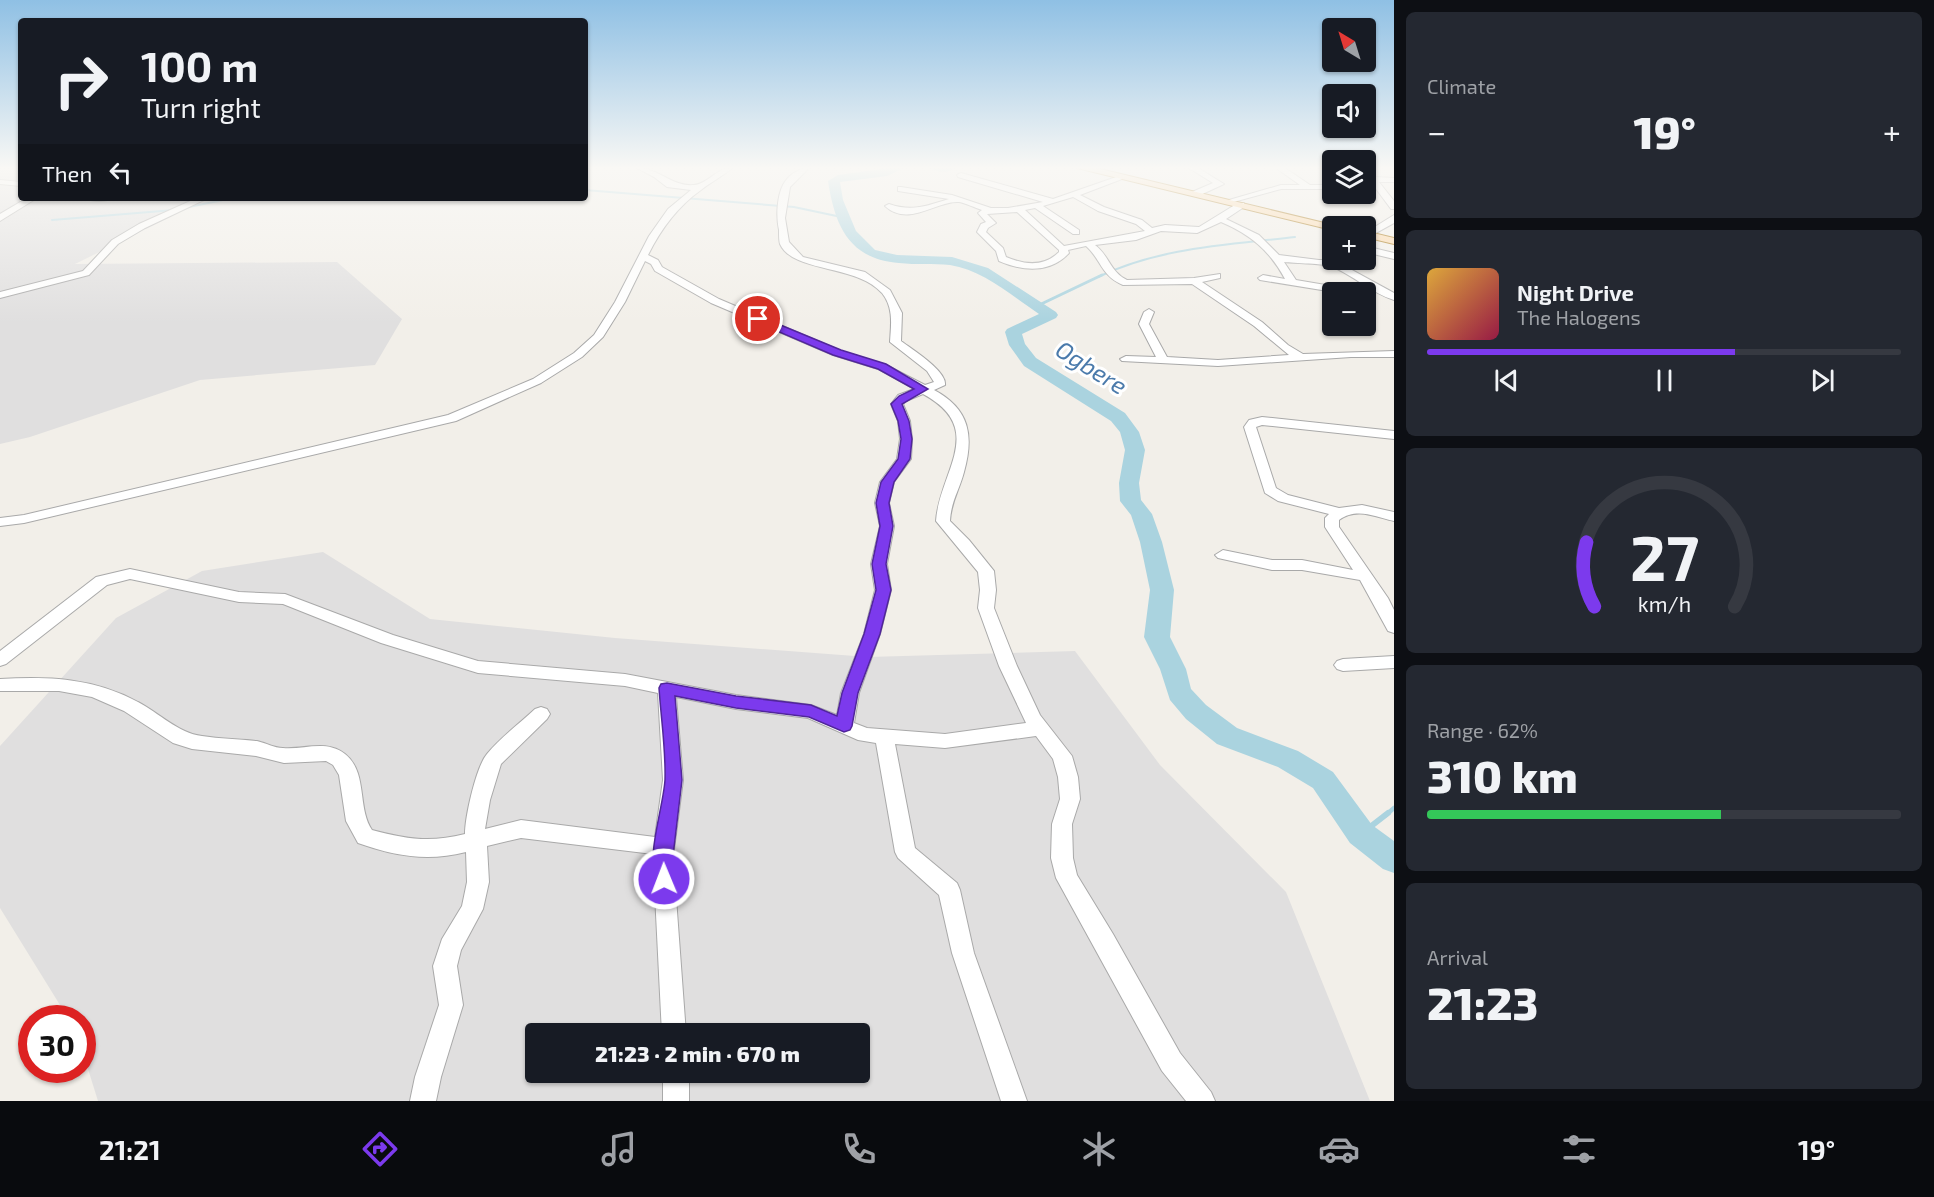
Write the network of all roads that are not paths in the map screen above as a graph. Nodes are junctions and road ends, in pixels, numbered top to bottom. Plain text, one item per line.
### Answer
1 (157, 219) edge
2 (665, 219) edge
3 (780, 219) edge
4 (989, 219) edge
5 (1030, 219) edge
6 (1057, 219) edge
7 (1130, 219) edge
8 (1303, 219) edge
9 (1393, 219) edge
10 (1222, 220) joint
11 (1322, 224) edge
12 (1149, 230) junction
13 (1376, 230) edge
14 (1076, 232) dead end
15 (1376, 237) edge
16 (1394, 241) edge
17 (1088, 243) junction
18 (1063, 249) junction
19 (1376, 252) edge
20 (1394, 256) edge
21 (644, 257) junction
22 (1278, 258) junction
23 (1322, 263) edge
24 (1346, 270) edge
25 (1217, 276) dead end
26 (1263, 278) dead end
27 (1194, 281) junction
28 (1293, 285) junction
29 (1322, 289) edge
30 (0, 295) edge
31 (1376, 295) edge
32 (1394, 297) edge
33 (1149, 312) dead end
34 (1394, 354) edge
35 (1302, 358) junction
36 (1126, 359) dead end
37 (1164, 361) junction
38 (923, 389) junction
39 (1394, 435) edge
40 (1339, 512) junction
41 (1394, 517) edge
42 (0, 522) edge
43 (1223, 555) dead end
44 (1365, 576) junction
45 (1393, 625) edge
46 (0, 660) edge
47 (1394, 662) edge
48 (1343, 666) dead end
49 (0, 685) edge
50 (667, 688) junction
51 (541, 714) dead end
52 (844, 726) junction
53 (1040, 728) junction
54 (884, 736) junction
55 (476, 841) junction
56 (664, 847) junction
57 (673, 1023) edge
58 (676, 1083) edge
59 (423, 1101) edge
60 (676, 1101) edge
61 (1014, 1101) edge
62 (1202, 1101) edge

1 - 30 street
2 - 21 street
3 - 38 street
4 - 18 street
5 - 18 street
6 - 14 street
7 - 12 street
8 - 11 main road
9 - 13 street
10 - 12 street
10 - 22 street
12 - 17 street
15 - 16 main road
17 - 18 street
17 - 27 street
19 - 20 street
21 - 38 street
21 - 42 street
22 - 23 street
22 - 28 street
24 - 32 street
25 - 27 street
26 - 28 street
27 - 35 street
28 - 29 street
31 - 32 street
33 - 37 street
34 - 35 street
35 - 37 street
36 - 37 street
38 - 52 street
38 - 53 street
39 - 40 street
40 - 41 street
40 - 44 street
43 - 44 street
44 - 45 street
46 - 50 street
47 - 48 street
49 - 55 street
50 - 52 street
50 - 56 street
51 - 55 street
52 - 54 street
53 - 54 street
53 - 62 street
54 - 61 street
55 - 56 street
55 - 59 street
56 - 57 street
58 - 60 street

